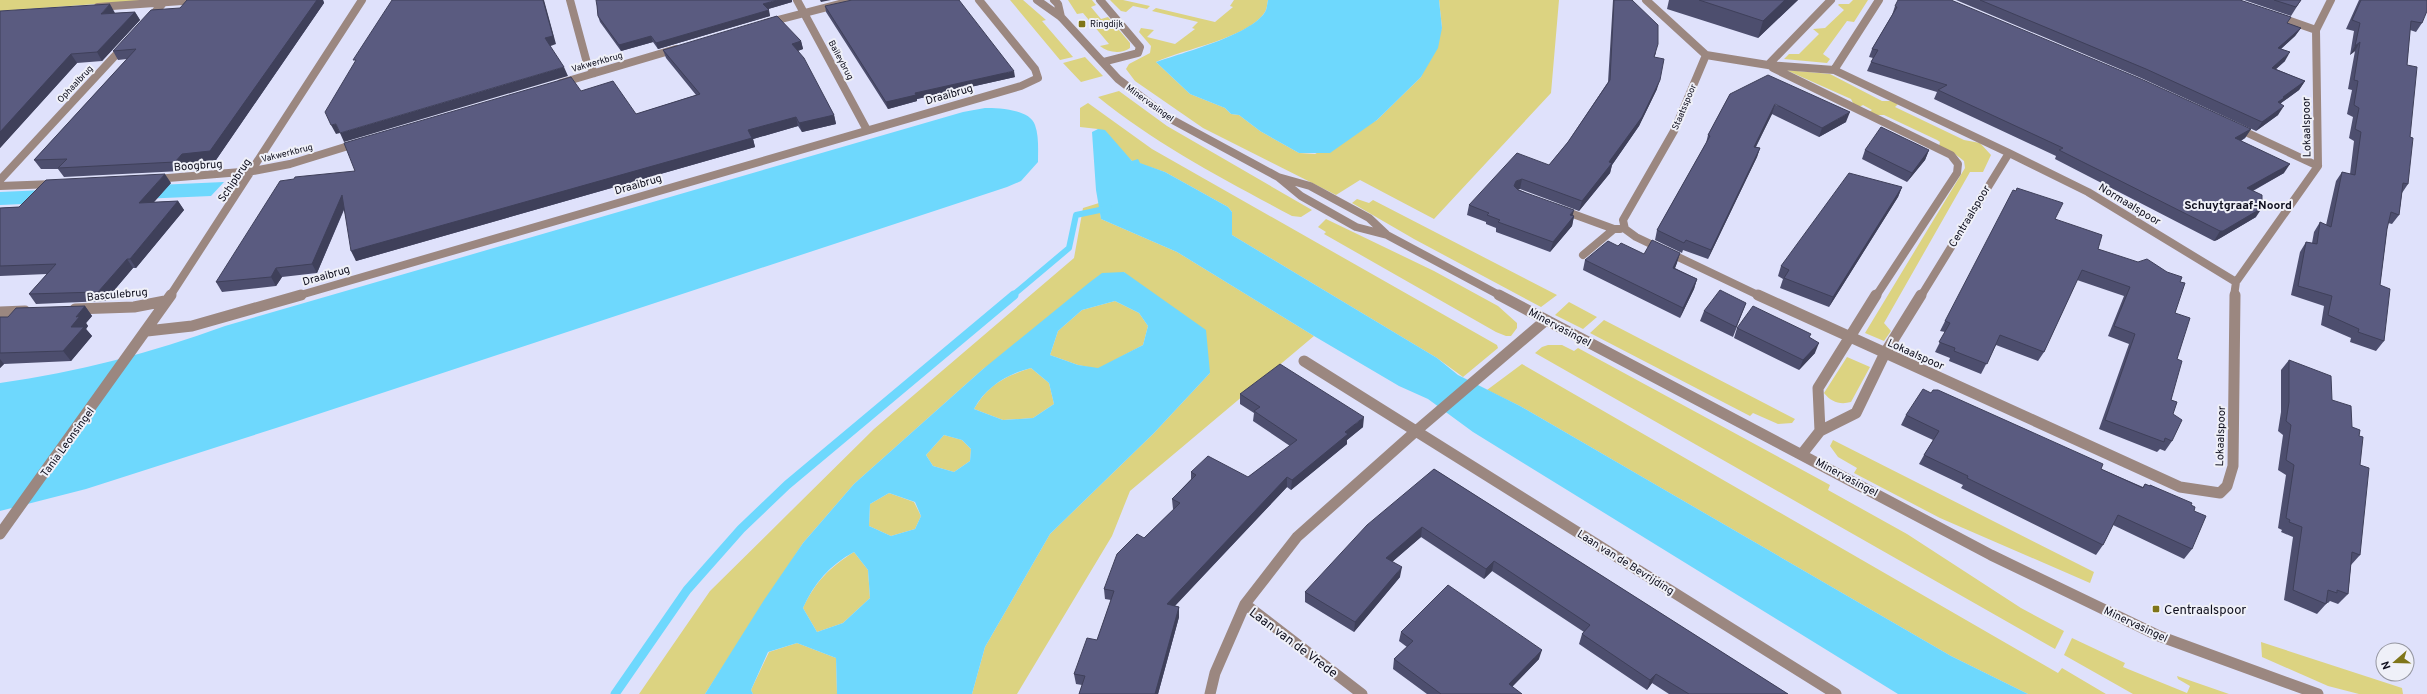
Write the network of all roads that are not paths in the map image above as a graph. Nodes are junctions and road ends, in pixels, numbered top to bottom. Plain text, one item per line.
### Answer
1 (196, 0) edge
2 (362, 0) edge
3 (570, 0) edge
4 (796, 0) edge
5 (856, 0) edge
6 (979, 0) edge
7 (1037, 0) edge
8 (1054, 0) edge
9 (1100, 0) edge
10 (1646, 0) edge
11 (1831, 0) edge
12 (1879, 0) edge
13 (2331, 0) edge
14 (164, 2) junction
15 (86, 8) edge
16 (803, 12) junction
17 (2271, 15) edge
18 (1061, 17) junction
19 (143, 25) edge
20 (760, 25) edge
21 (2316, 30) junction
22 (132, 37) edge
23 (688, 46) edge
24 (1706, 55) junction
25 (1103, 62) junction
26 (1768, 65) junction
27 (1834, 70) junction
28 (595, 73) junction
29 (551, 86) edge
30 (2225, 123) edge
31 (867, 130) junction
32 (365, 141) edge
33 (2009, 153) junction
34 (2318, 166) junction
35 (253, 171) junction
36 (1278, 177) junction
37 (0, 180) edge
38 (147, 180) edge
39 (62, 184) edge
40 (0, 186) edge
41 (1555, 208) edge
42 (1614, 229) junction
43 (1625, 229) junction
44 (1387, 235) junction
45 (1583, 256) dead end
46 (2236, 282) junction
47 (165, 301) junction
48 (64, 310) edge
49 (32, 311) edge
50 (0, 312) edge
51 (1546, 320) junction
52 (147, 331) junction
53 (1848, 337) junction
54 (134, 350) joint
55 (1885, 353) junction
56 (1304, 361) dead end
57 (1416, 431) junction
58 (1820, 431) junction
59 (1802, 454) junction
60 (0, 534) edge
61 (1245, 604) junction
62 (1210, 694) edge
63 (1362, 694) edge
64 (1836, 694) edge
65 (2318, 694) edge

1 - 14 street
2 - 35 street, Schipbrug
3 - 28 street
4 - 16 street, Baileybrug
5 - 16 street
6 - 31 street, Draaibrug
7 - 18 street, Minervasingel
8 - 18 street, Minervasingel
9 - 25 street
10 - 24 street
11 - 26 street
12 - 27 street
13 - 21 street, Lokaalspoor
14 - 15 street
14 - 19 street
16 - 20 street
16 - 31 street, Baileybrug
17 - 21 street
18 - 25 street, Minervasingel
21 - 34 street, Lokaalspoor
22 - 37 street, Ophaalbrug
23 - 28 street, Vakwerkbrug
24 - 26 street
24 - 43 street, Staatsspoor
25 - 36 street, Minervasingel
26 - 27 street
26 - 53 street
27 - 33 street
28 - 29 street, Vakwerkbrug
30 - 34 street
31 - 52 street, Draaibrug
32 - 35 street, Vakwerkbrug
33 - 46 street, Normaalspoor
33 - 55 street, Centraalspoor
34 - 46 street, Lokaalspoor
35 - 38 street, Boogbrug
35 - 47 street, Schipbrug
36 - 44 street, Minervasingel
36 - 44 street, Minervasingel
39 - 40 street
41 - 42 street
42 - 43 street
42 - 45 street
43 - 53 street
44 - 51 street, Minervasingel
46 - 55 street, Lokaalspoor
47 - 48 street, Basculebrug
47 - 52 street, Schipbrug
49 - 50 street
51 - 57 street
51 - 59 street, Minervasingel
52 - 54 street, Schipbrug
53 - 55 street, Lokaalspoor
53 - 58 street
54 - 60 street, Tania Leonsingel
55 - 58 street, Centraalspoor
56 - 57 street, Laan van de Bevrijding
57 - 61 street
57 - 64 street, Laan van de Bevrijding
58 - 59 street, Centraalspoor
59 - 65 street, Minervasingel
61 - 62 street
61 - 63 street, Laan van de Vrede

